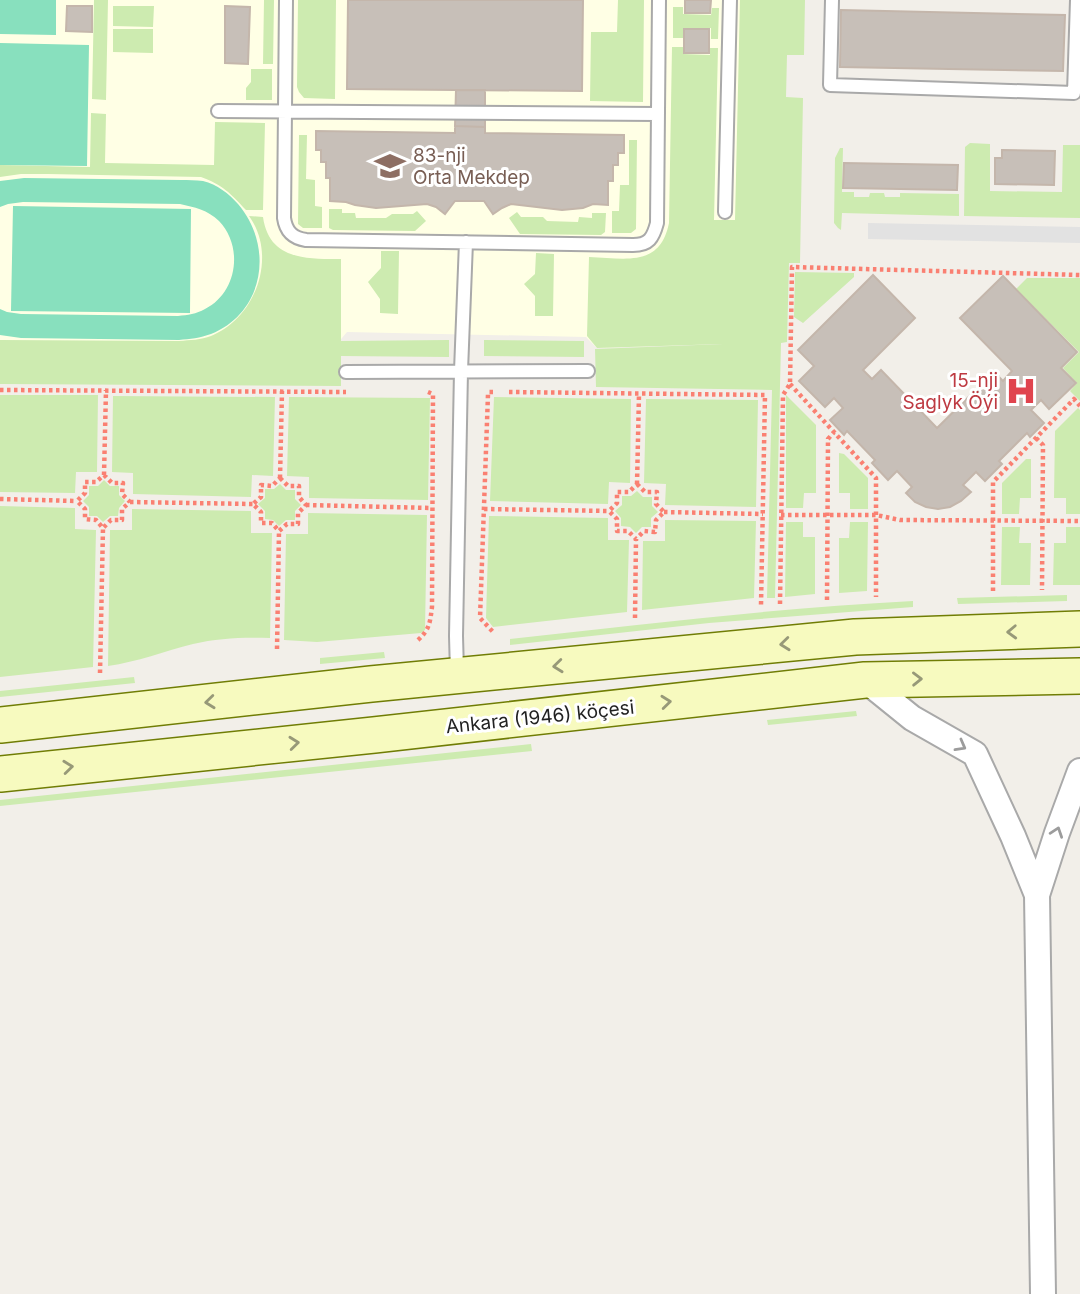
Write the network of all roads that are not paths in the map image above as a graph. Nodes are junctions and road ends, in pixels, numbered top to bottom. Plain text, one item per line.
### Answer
1 (286, 0) edge
2 (659, 0) edge
3 (730, 0) edge
4 (832, 0) edge
5 (1077, 0) edge
6 (285, 110) junction
7 (218, 111) dead end
8 (658, 114) junction
9 (726, 212) dead end
10 (466, 242) junction
11 (461, 371) junction
12 (588, 371) dead end
13 (345, 372) dead end
14 (1080, 629) edge
15 (457, 676) junction
16 (1080, 676) edge
17 (865, 680) junction
18 (0, 725) edge
19 (1080, 771) edge
20 (0, 774) edge
21 (1037, 894) junction
22 (1043, 1294) edge

1 - 6 lane
2 - 8 lane
3 - 9 lane
4 - 5 lane
6 - 7 lane
6 - 8 lane
6 - 10 lane
8 - 10 lane
10 - 11 lane
11 - 12 lane
11 - 13 lane
11 - 15 lane
14 -> 15 main road
15 -> 18 main road
17 -> 16 main road, Ankara (1946) köçesi
20 -> 17 main road, Ankara (1946) köçesi
17 -> 21 street
21 -> 19 street
21 - 22 street

